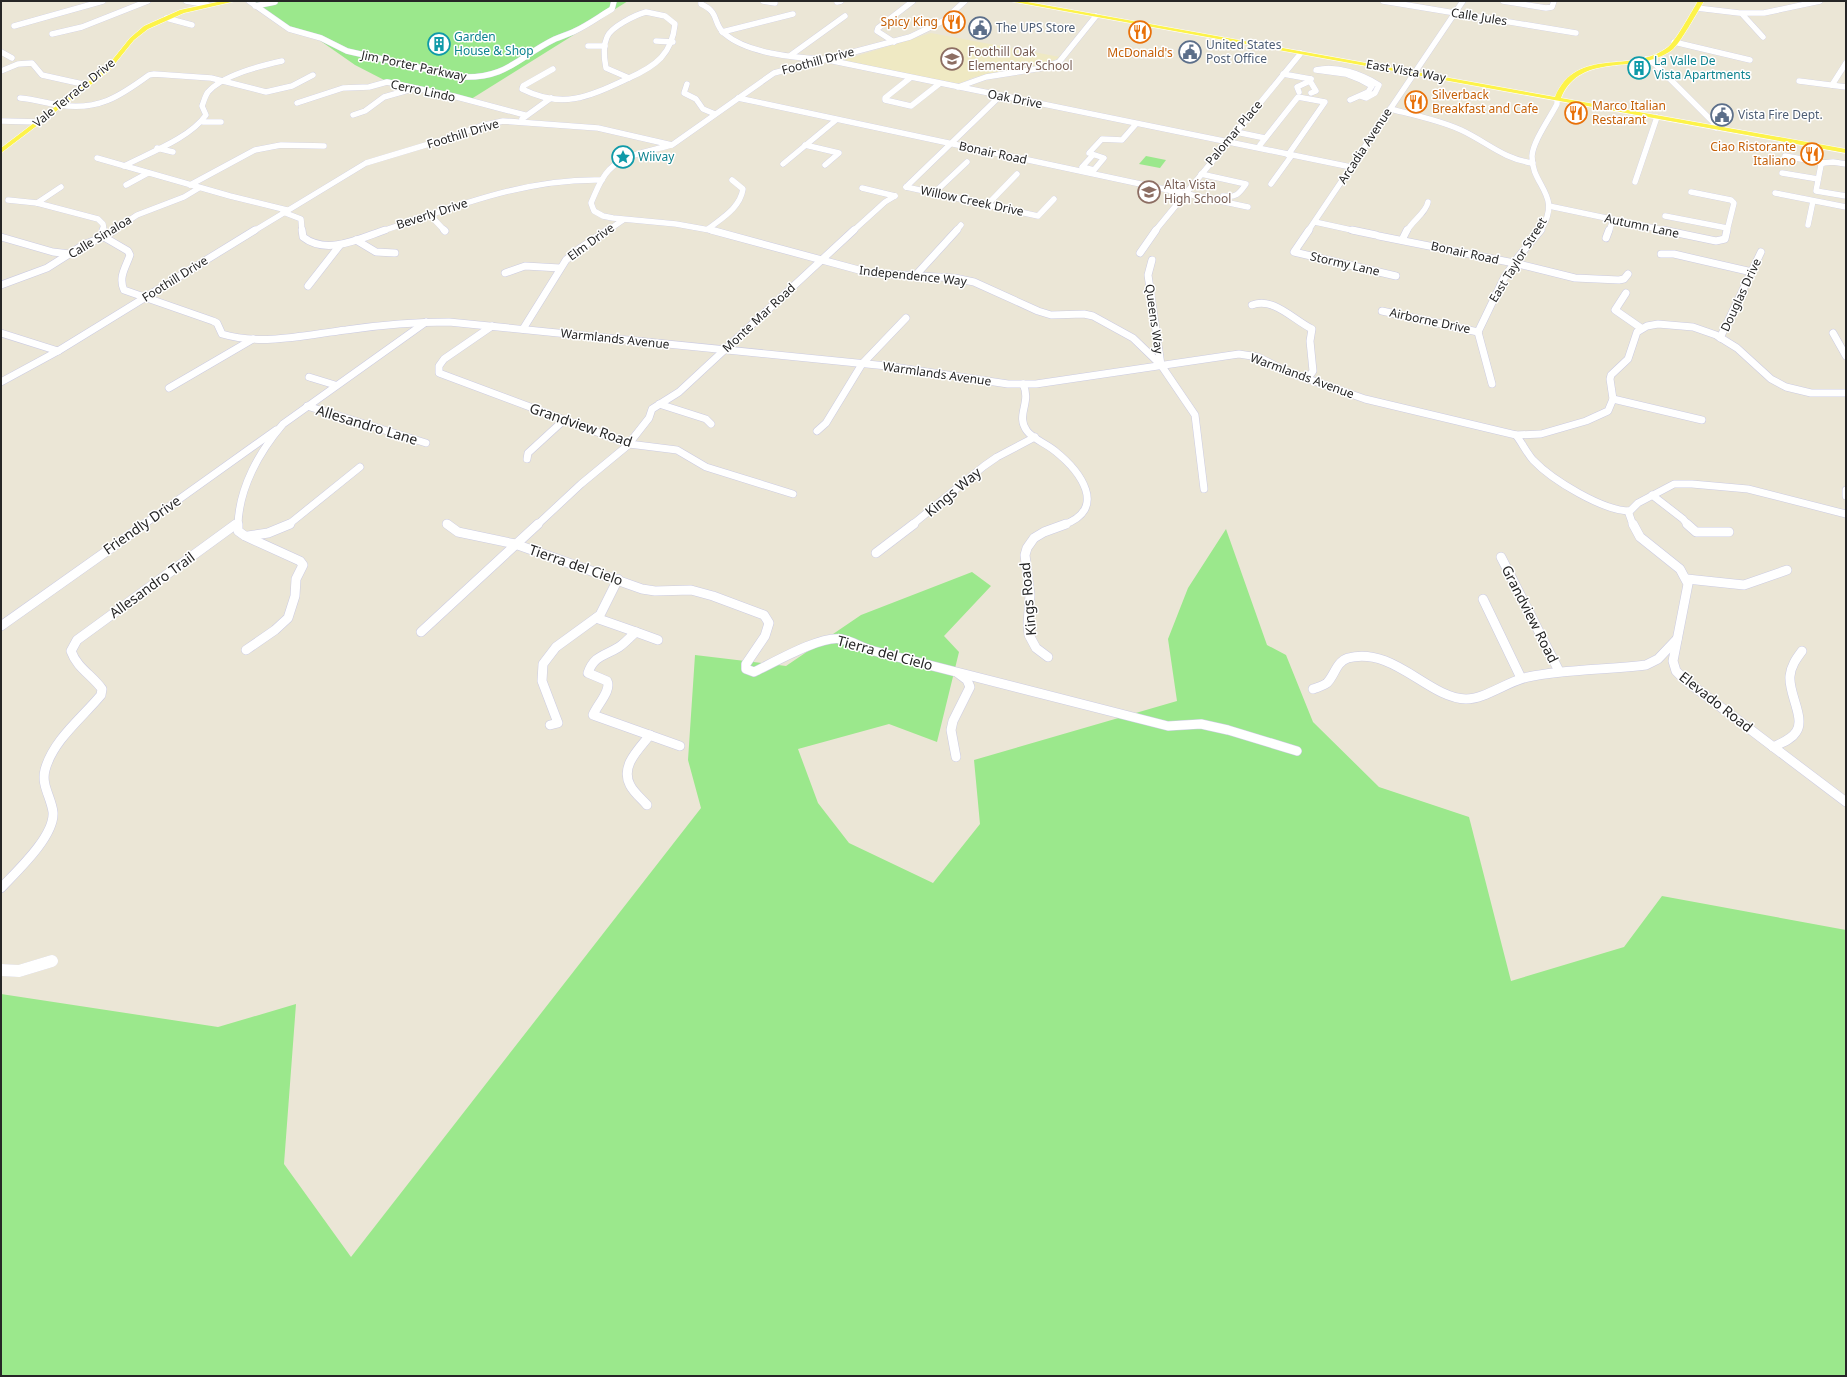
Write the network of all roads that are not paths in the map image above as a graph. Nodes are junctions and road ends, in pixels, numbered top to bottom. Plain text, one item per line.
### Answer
1 (103, 1) edge
2 (148, 1) edge
3 (186, 1) edge
4 (233, 1) edge
5 (249, 1) edge
6 (614, 1) edge
7 (702, 1) edge
8 (763, 1) edge
9 (913, 1) edge
10 (965, 1) edge
11 (1012, 1) edge
12 (1383, 1) edge
13 (1419, 1) edge
14 (1463, 1) edge
15 (1503, 1) edge
16 (1554, 1) edge
17 (1702, 1) edge
18 (1820, 1) edge
19 (275, 2) dead end
20 (775, 3) dead end
21 (208, 5) junction
22 (254, 6) junction
23 (1415, 6) junction
24 (1697, 8) junction
25 (1455, 13) junction
26 (793, 14) dead end
27 (1742, 14) junction
28 (845, 16) dead end
29 (1096, 16) junction
30 (166, 18) junction
31 (192, 25) dead end
32 (14, 26) dead end
33 (722, 32) junction
34 (1576, 33) dead end
35 (52, 34) dead end
36 (1763, 37) dead end
37 (656, 41) dead end
38 (673, 42) junction
39 (894, 42) junction
40 (1674, 42) junction
41 (588, 46) dead end
42 (605, 46) junction
43 (1, 52) edge
44 (1300, 53) junction
45 (844, 54) junction
46 (790, 55) junction
47 (12, 58) dead end
48 (823, 59) junction
49 (1646, 59) junction
50 (1750, 60) dead end
51 (282, 61) dead end
52 (835, 62) junction
53 (1846, 63) edge
54 (553, 69) dead end
55 (1, 71) edge
56 (1414, 72) junction
57 (1284, 73) junction
58 (313, 75) dead end
59 (630, 78) junction
60 (910, 78) junction
61 (1311, 79) junction
62 (1799, 81) dead end
63 (225, 82) junction
64 (687, 84) dead end
65 (939, 84) junction
66 (87, 85) junction
67 (1832, 85) junction
68 (1846, 87) edge
69 (414, 88) junction
70 (957, 88) junction
71 (1299, 92) dead end
72 (1311, 93) dead end
73 (1000, 96) junction
74 (20, 98) dead end
75 (551, 98) junction
76 (738, 98) junction
77 (1557, 99) junction
78 (1350, 100) dead end
79 (298, 103) dead end
80 (60, 106) junction
81 (1390, 109) junction
82 (715, 114) junction
83 (353, 115) dead end
84 (525, 115) junction
85 (1657, 117) junction
86 (836, 120) junction
87 (1, 121) edge
88 (521, 121) junction
89 (39, 122) junction
90 (203, 122) junction
91 (221, 122) dead end
92 (1136, 124) junction
93 (1716, 128) junction
94 (1236, 132) junction
95 (1265, 138) junction
96 (1228, 142) junction
97 (949, 144) junction
98 (672, 145) junction
99 (1260, 145) dead end
100 (324, 146) dead end
101 (805, 146) junction
102 (157, 148) junction
103 (1, 150) edge
104 (1846, 151) edge
105 (173, 152) dead end
106 (1093, 155) dead end
107 (1290, 155) junction
108 (1785, 156) dead end
109 (97, 158) dead end
110 (967, 162) dead end
111 (1533, 162) junction
112 (1823, 163) junction
113 (783, 164) dead end
114 (1846, 164) edge
115 (825, 165) dead end
116 (124, 166) junction
117 (1351, 167) junction
118 (148, 173) junction
119 (1782, 173) dead end
120 (1017, 174) dead end
121 (1201, 174) junction
122 (602, 180) junction
123 (732, 180) dead end
124 (1818, 180) junction
125 (1635, 182) dead end
126 (1271, 184) dead end
127 (126, 185) dead end
128 (190, 185) junction
129 (61, 187) dead end
130 (199, 188) junction
131 (862, 188) dead end
132 (1187, 191) junction
133 (1691, 192) dead end
134 (934, 193) junction
135 (1774, 193) dead end
136 (1846, 196) edge
137 (1054, 199) dead end
138 (8, 200) dead end
139 (1813, 201) junction
140 (1428, 202) dead end
141 (37, 203) junction
142 (987, 204) junction
143 (1549, 206) junction
144 (1248, 207) dead end
145 (1846, 207) edge
146 (285, 211) junction
147 (429, 214) junction
148 (1665, 216) dead end
149 (623, 220) junction
150 (1613, 220) junction
151 (1315, 222) junction
152 (961, 225) dead end
153 (1808, 225) dead end
154 (1727, 228) junction
155 (708, 229) junction
156 (445, 231) dead end
157 (1, 237) edge
158 (104, 238) junction
159 (1606, 238) dead end
160 (356, 240) junction
161 (1402, 240) junction
162 (340, 245) junction
163 (1294, 252) joint
164 (1761, 252) dead end
165 (396, 253) dead end
166 (1140, 253) dead end
167 (70, 254) junction
168 (1661, 254) dead end
169 (822, 260) junction
170 (1152, 260) dead end
171 (1514, 263) junction
172 (560, 268) junction
173 (1752, 272) junction
174 (505, 274) dead end
175 (1628, 274) dead end
176 (915, 276) junction
177 (1396, 276) dead end
178 (1, 285) edge
179 (308, 286) dead end
180 (1626, 293) dead end
181 (144, 298) junction
182 (1252, 305) dead end
183 (1382, 311) dead end
184 (906, 318) dead end
185 (427, 321) junction
186 (492, 326) junction
187 (1641, 328) junction
188 (523, 329) junction
189 (1478, 332) junction
190 (1, 333) edge
191 (1833, 333) dead end
192 (1720, 338) junction
193 (253, 339) junction
194 (725, 350) junction
195 (58, 351) junction
196 (1846, 356) edge
197 (862, 364) junction
198 (1161, 364) junction
199 (310, 377) dead end
200 (1308, 378) junction
201 (1, 382) edge
202 (1023, 384) junction
203 (1492, 384) dead end
204 (335, 385) junction
205 (169, 388) dead end
206 (1846, 393) edge
207 (1614, 399) junction
208 (658, 404) junction
209 (307, 406) junction
210 (564, 420) junction
211 (1702, 420) dead end
212 (283, 424) junction
213 (711, 424) dead end
214 (817, 431) dead end
215 (1516, 435) junction
216 (1035, 437) junction
217 (426, 443) dead end
218 (629, 444) junction
219 (527, 459) dead end
220 (360, 467) dead end
221 (1204, 488) dead end
222 (1846, 490) edge
223 (793, 494) dead end
224 (1652, 495) junction
225 (1846, 496) edge
226 (1628, 511) junction
227 (1846, 514) edge
228 (237, 523) junction
229 (447, 524) dead end
230 (1729, 532) dead end
231 (245, 536) junction
232 (515, 544) junction
233 (876, 552) dead end
234 (1501, 557) dead end
235 (1787, 570) dead end
236 (618, 579) junction
237 (1687, 579) junction
238 (1481, 601) dead end
239 (596, 618) junction
240 (1, 626) edge
241 (421, 632) dead end
242 (636, 632) junction
243 (1677, 639) junction
244 (658, 640) dead end
245 (246, 650) dead end
246 (1802, 651) dead end
247 (1048, 657) dead end
248 (954, 671) junction
249 (1559, 671) junction
250 (1519, 679) junction
251 (1313, 688) dead end
252 (550, 726) dead end
253 (650, 736) junction
254 (680, 746) dead end
255 (1773, 747) junction
256 (1297, 751) dead end
257 (956, 757) dead end
258 (1846, 802) edge
259 (647, 805) dead end
260 (1, 888) edge
261 (52, 961) dead end
262 (1, 970) edge

1 - 32 street
2 - 35 street
3 - 21 street
4 - 21 main road, Vale Terrace Drive
5 - 22 street, Jim Porter Parkway
6 - 22 street, Jim Porter Parkway
7 - 33 street, Oak Drive
8 - 20 street
9 - 39 street
10 - 39 street, Foothill Drive
11 - 29 main road, East Vista Way
12 - 23 street, Calle Jules
13 - 23 street
14 - 25 street, Arcadia Avenue
15 - 16 street
17 - 24 main road
18 - 27 street
19 - 22 street
21 - 30 main road, Vale Terrace Drive
23 - 25 street, Calle Jules
24 - 27 street
24 - 40 main road
25 - 34 street, Calle Jules
25 - 56 street, Arcadia Avenue
26 - 33 street
27 - 36 street
28 - 46 street
29 - 44 main road, East Vista Way
29 - 70 street
30 - 31 street
30 - 66 main road, Vale Terrace Drive
33 - 46 street, Oak Drive
37 - 38 street
38 - 42 street
38 - 59 street
39 - 45 street, Foothill Drive
40 - 49 main road
40 - 50 street
41 - 42 street
42 - 59 street
43 - 47 street
44 - 56 main road, East Vista Way
44 - 57 street, Palomar Place
45 - 48 street, Foothill Drive
45 - 52 street
46 - 48 street, Oak Drive
48 - 52 street, Oak Drive
48 - 76 street, Foothill Drive
49 - 77 main road
49 - 93 street
51 - 63 street
52 - 60 street, Oak Drive
53 - 67 street
54 - 75 street
55 - 66 street
56 - 77 main road, East Vista Way
56 - 81 street, Arcadia Avenue
57 - 61 street
57 - 94 street, Palomar Place
58 - 63 street
59 - 75 street
60 - 65 street, Oak Drive
60 - 65 street
61 - 71 street
61 - 72 street
61 - 78 street
62 - 67 street
63 - 80 street
63 - 90 street
64 - 82 street
65 - 70 street, Oak Drive
66 - 80 main road, Vale Terrace Drive
67 - 68 street
69 - 79 street, Cerro Lindo
69 - 83 street
69 - 84 street, Cerro Lindo
70 - 73 street, Oak Drive
73 - 92 street, Oak Drive
73 - 97 street
74 - 80 street
75 - 84 street
76 - 82 street, Foothill Drive
76 - 86 street, Bonair Road
77 - 85 main road, East Vista Way
77 - 111 street
80 - 89 main road, Vale Terrace Drive
81 - 111 street
81 - 117 street, Arcadia Avenue
82 - 98 street, Foothill Drive
84 - 88 street
85 - 93 main road, East Vista Way
85 - 125 street
86 - 97 street, Bonair Road
86 - 101 street
87 - 89 street
88 - 98 street, Foothill Drive
88 - 146 street, Foothill Drive
89 - 103 main road, Vale Terrace Drive
90 - 91 street
90 - 102 street
92 - 96 street, Oak Drive
92 - 106 street
93 - 104 main road, East Vista Way
94 - 95 street
94 - 96 street, Palomar Place
95 - 99 street
95 - 107 street
96 - 107 street, Oak Drive
96 - 121 street, Palomar Place
97 - 132 street, Bonair Road
97 - 134 street, Willow Creek Drive
98 - 122 street, Elm Drive
100 - 128 street
101 - 113 street
101 - 115 street
102 - 105 street
102 - 116 street
107 - 117 street, Oak Drive
107 - 126 street
108 - 112 street
109 - 116 street, Beverly Drive
110 - 134 street
111 - 143 street, East Taylor Street
112 - 114 street
112 - 124 street
116 - 118 street, Beverly Drive
117 - 151 street, Arcadia Avenue
118 - 127 street
118 - 128 street, Beverly Drive
119 - 124 street
120 - 142 street
121 - 132 street, Palomar Place
121 - 132 street
122 - 147 street, Beverly Drive
122 - 149 street, Elm Drive
123 - 155 street
124 - 136 street
128 - 130 street, Beverly Drive
129 - 141 street
130 - 146 street, Beverly Drive
130 - 158 street, Calle Sinaloa
131 - 169 street, Monte Mar Road
132 - 144 street, Bonair Road
132 - 166 street, Palomar Place
133 - 154 street, Autumn Lane
134 - 142 street, Willow Creek Drive
135 - 139 street
137 - 142 street, Willow Creek Drive
138 - 141 street
139 - 145 street
139 - 153 street
140 - 161 street
141 - 158 street
143 - 150 street, Autumn Lane
143 - 171 street, East Taylor Street
146 - 162 street, Beverly Drive
146 - 181 street, Foothill Drive
147 - 156 street
147 - 160 street, Beverly Drive
148 - 154 street, Autumn Lane
149 - 155 street, Independence Way
149 - 172 street, Elm Drive
150 - 154 street, Autumn Lane
150 - 159 street
151 - 161 street, Bonair Road
151 - 163 street, Arcadia Avenue
152 - 176 street
155 - 169 street, Independence Way
157 - 167 street
158 - 167 street, Calle Sinaloa
158 - 181 street, Warmlands Avenue
160 - 162 street, Beverly Drive
160 - 165 street
161 - 171 street, Bonair Road
162 - 179 street
163 - 177 street, Stormy Lane
164 - 173 street, Douglas Drive
167 - 178 street, Calle Sinaloa
168 - 173 street
169 - 176 street, Independence Way
169 - 194 street, Monte Mar Road
170 - 198 street, Queens Way
171 - 175 street, Bonair Road
171 - 189 street, East Taylor Street
172 - 174 street
172 - 188 street, Elm Drive
173 - 192 street, Douglas Drive
176 - 198 street, Independence Way
180 - 187 street
181 - 193 street, Warmlands Avenue
181 - 195 street, Foothill Drive
182 - 200 street
183 - 189 street, Airborne Drive
184 - 197 street
185 - 186 street, Warmlands Avenue
185 - 193 street, Warmlands Avenue
185 - 204 street
186 - 188 street, Warmlands Avenue
186 - 210 street, Grandview Road
187 - 192 street
187 - 207 street
188 - 194 street, Warmlands Avenue
189 - 203 street
190 - 195 street
191 - 196 street
192 - 206 street
193 - 205 street
194 - 197 street, Warmlands Avenue
194 - 208 street, Monte Mar Road
195 - 201 street, Foothill Drive
197 - 202 street, Warmlands Avenue
197 - 214 street
198 - 200 street, Warmlands Avenue
198 - 202 street, Warmlands Avenue
198 - 221 street, Queens Way
199 - 204 street
200 - 215 street, Warmlands Avenue
202 - 216 street, Kings Road
204 - 209 street
207 - 211 street
207 - 215 street, Warmlands Avenue
208 - 213 street
208 - 218 street, Monte Mar Road
209 - 212 street
209 - 217 street, Allesandro Lane
210 - 218 street, Grandview Road
210 - 219 street
212 - 228 street
212 - 240 street, Friendly Drive
215 - 226 street
216 - 233 street, Kings Way
216 - 247 street, Kings Road
218 - 223 street, Grandview Road
218 - 232 street, Monte Mar Road
220 - 231 street
222 - 225 street
224 - 226 street
224 - 227 street
224 - 230 street
226 - 237 street
228 - 231 street
228 - 260 street, Allesandro Trail
229 - 232 street, Tierra del Cielo
231 - 245 street
232 - 236 street, Tierra del Cielo
232 - 241 street, Monte Mar Road
234 - 249 street, Grandview Road
235 - 237 street
236 - 239 street
236 - 248 street, Tierra del Cielo
237 - 243 street, Elevado Road
238 - 250 street
239 - 242 street
239 - 252 street
242 - 244 street
242 - 253 street
243 - 249 street, Grandview Road
243 - 255 street, Elevado Road
246 - 255 street
248 - 256 street, Tierra del Cielo
248 - 257 street
249 - 250 street, Grandview Road
250 - 251 street, Grandview Road
253 - 254 street
253 - 259 street
255 - 258 street, Elevado Road
261 - 262 street

